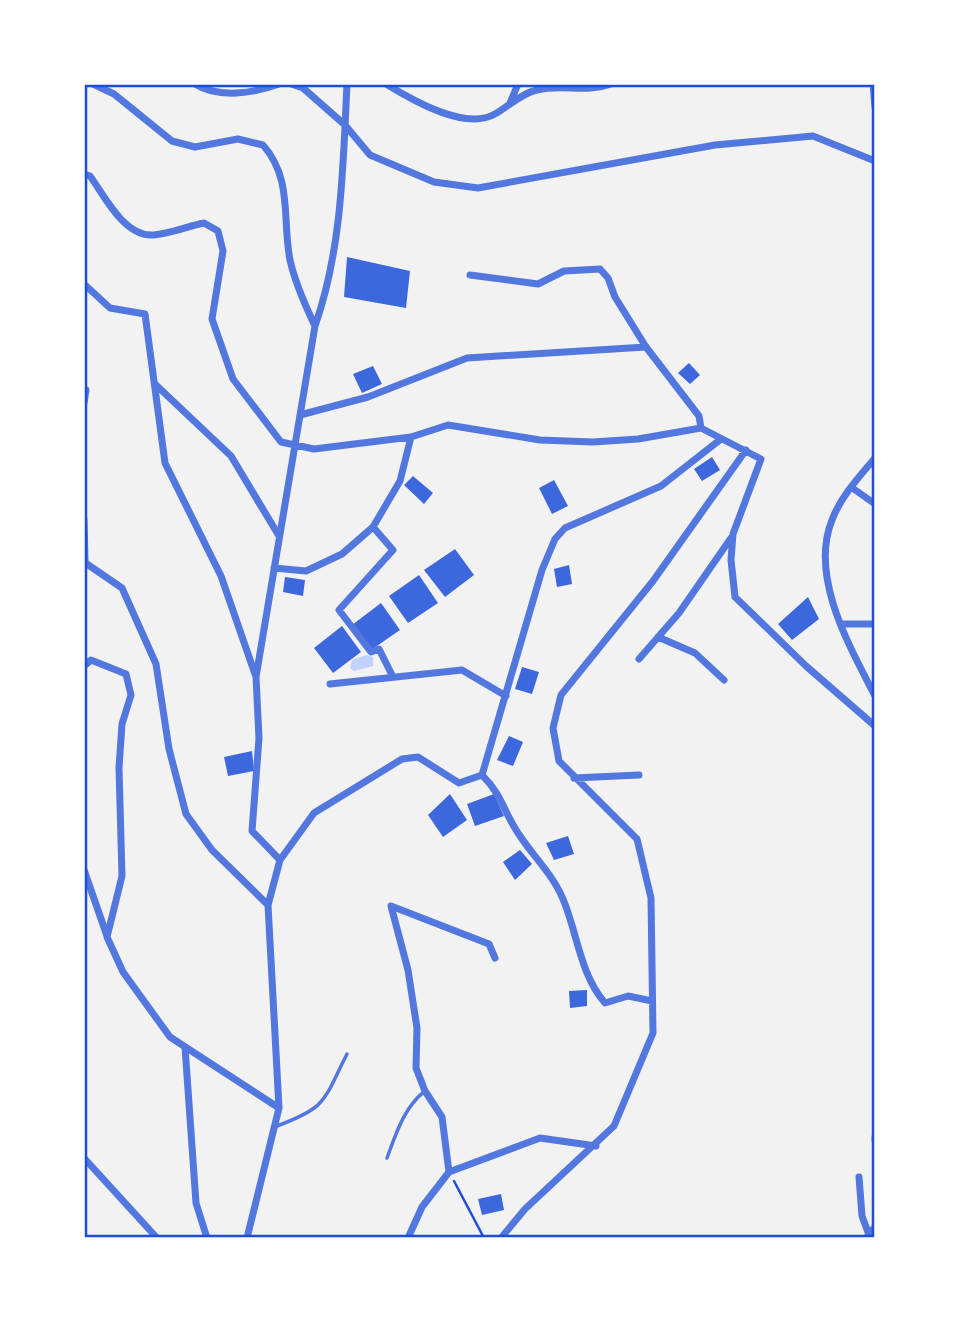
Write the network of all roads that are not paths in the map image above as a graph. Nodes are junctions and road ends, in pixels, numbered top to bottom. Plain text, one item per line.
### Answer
1 (93, 84) edge
2 (195, 84) edge
3 (279, 84) edge
4 (291, 84) edge
5 (347, 84) edge
6 (386, 84) edge
7 (518, 84) edge
8 (611, 84) edge
9 (873, 84) edge
10 (510, 103) junction
11 (875, 107) edge
12 (345, 125) junction
13 (875, 162) edge
14 (84, 174) edge
15 (470, 275) dead end
16 (84, 284) edge
17 (315, 327) junction
18 (646, 347) junction
19 (155, 385) junction
20 (86, 390) dead end
21 (84, 403) edge
22 (300, 415) junction
23 (701, 428) junction
24 (411, 437) junction
25 (721, 439) junction
26 (295, 445) junction
27 (746, 450) junction
28 (875, 458) edge
29 (851, 487) junction
30 (875, 505) edge
31 (84, 519) edge
32 (373, 527) junction
33 (733, 534) junction
34 (279, 536) junction
35 (85, 562) edge
36 (274, 568) junction
37 (842, 624) junction
38 (875, 624) edge
39 (658, 637) junction
40 (639, 659) dead end
41 (84, 666) edge
42 (256, 677) junction
43 (393, 677) junction
44 (724, 680) dead end
45 (330, 684) dead end
46 (506, 696) junction
47 (875, 696) edge
48 (875, 726) edge
49 (482, 775) junction
50 (639, 775) dead end
51 (574, 778) junction
52 (280, 860) junction
53 (84, 870) edge
54 (268, 905) junction
55 (107, 937) junction
56 (495, 958) dead end
57 (652, 1002) junction
58 (185, 1047) junction
59 (347, 1054) dead end
60 (425, 1091) junction
61 (279, 1108) junction
62 (274, 1127) junction
63 (596, 1146) junction
64 (84, 1158) edge
65 (387, 1158) dead end
66 (449, 1172) junction
67 (859, 1177) dead end
68 (875, 1227) edge
69 (868, 1236) edge
70 (157, 1238) edge
71 (207, 1238) edge
72 (247, 1238) edge
73 (408, 1238) edge
74 (501, 1238) edge

1 - 17 street
2 - 3 street
4 - 12 street
5 - 12 street
6 - 10 street
7 - 10 street
8 - 10 street
9 - 11 street
12 - 13 street
12 - 17 street
14 - 26 street
15 - 18 street
16 - 19 street
17 - 22 street
18 - 22 street
18 - 23 street
19 - 34 street
19 - 42 street
20 - 21 street
22 - 26 street
23 - 24 street
23 - 25 street
24 - 26 street
24 - 32 street
25 - 27 street
25 - 46 street
26 - 34 street
27 - 33 street
27 - 51 street
28 - 29 street
29 - 30 street
29 - 37 street
31 - 35 street
32 - 36 street
32 - 43 street
33 - 39 street
33 - 48 street
34 - 36 street
35 - 54 street
36 - 42 street
37 - 38 street
37 - 47 street
39 - 40 street
39 - 44 street
41 - 55 street
42 - 52 street
43 - 45 street
43 - 46 street
46 - 49 street
49 - 52 street
49 - 57 street
50 - 51 street
51 - 57 street
52 - 54 street
53 - 55 street
54 - 61 street
55 - 58 street
56 - 60 street
57 - 63 street
58 - 61 street
58 - 71 street
59 - 62 lane
60 - 65 lane
60 - 66 street
61 - 62 street
62 - 72 street
63 - 66 street
63 - 74 street
64 - 70 street
66 - 73 street
67 - 69 street
68 - 69 street

